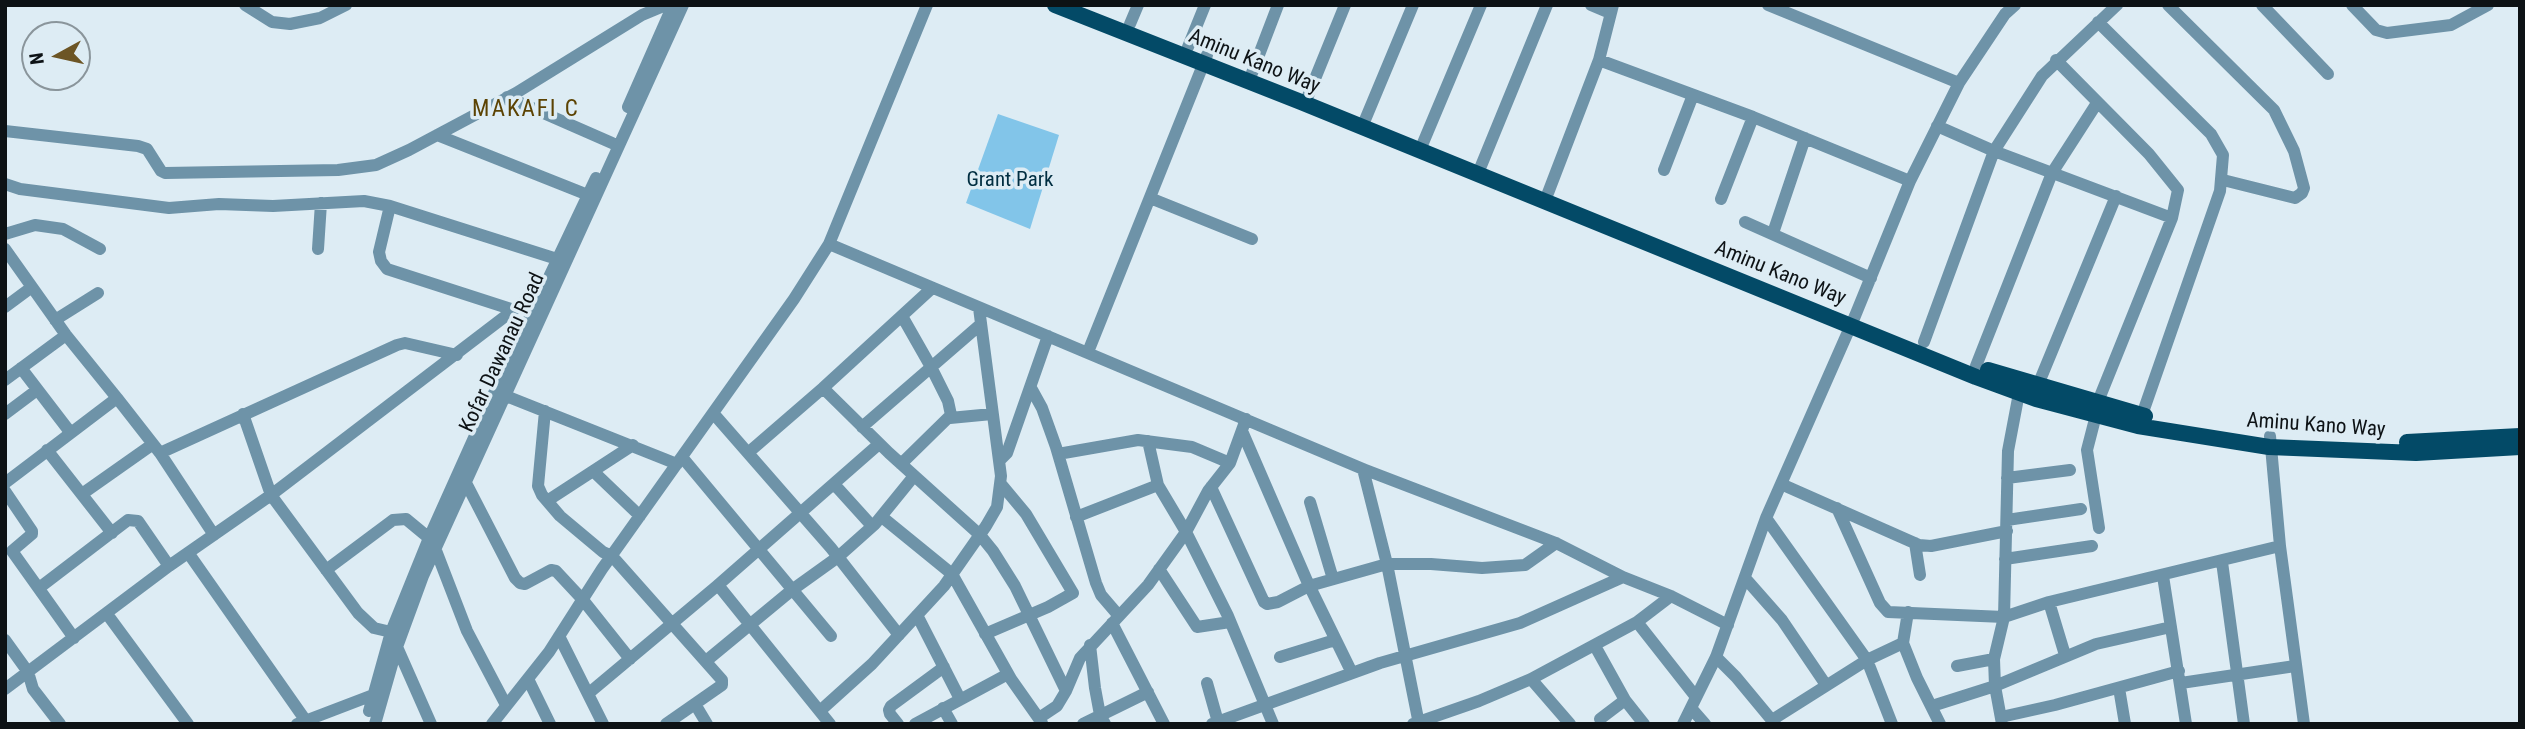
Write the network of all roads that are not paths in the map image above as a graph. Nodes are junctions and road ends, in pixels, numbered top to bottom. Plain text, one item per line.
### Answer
1 (245, 5) edge
2 (666, 5) edge
3 (673, 5) edge
4 (683, 5) edge
5 (927, 5) edge
6 (1055, 5) edge
7 (1085, 5) edge
8 (1138, 5) edge
9 (1205, 5) edge
10 (1278, 5) edge
11 (1345, 5) edge
12 (1413, 5) edge
13 (1480, 5) edge
14 (1547, 5) edge
15 (1591, 5) edge
16 (1768, 5) edge
17 (2015, 5) edge
18 (2117, 5) edge
19 (2168, 5) edge
20 (2262, 5) edge
21 (2352, 5) edge
22 (2488, 5) edge
23 (342, 6) edge
24 (1612, 9) edge
25 (2000, 10) edge
26 (2098, 22) junction
27 (1130, 24) junction
28 (1188, 47) junction
29 (1205, 60) junction
30 (1599, 60) junction
31 (2056, 60) junction
32 (1252, 72) junction
33 (2328, 74) dead end
34 (1959, 83) junction
35 (1693, 95) junction
36 (1308, 96) junction
37 (506, 97) junction
38 (2097, 103) junction
39 (1753, 117) junction
40 (1365, 120) junction
41 (1937, 126) junction
42 (5, 131) edge
43 (437, 135) junction
44 (1805, 138) junction
45 (612, 143) junction
46 (1423, 143) junction
47 (1994, 151) junction
48 (1481, 166) junction
49 (1664, 170) dead end
50 (2052, 173) junction
51 (2222, 180) junction
52 (1910, 181) junction
53 (5, 184) edge
54 (1548, 193) junction
55 (589, 195) junction
56 (2116, 196) junction
57 (1150, 198) junction
58 (1721, 199) dead end
59 (321, 203) junction
60 (390, 206) junction
61 (2172, 218) junction
62 (1745, 222) dead end
63 (1773, 233) junction
64 (5, 234) edge
65 (1252, 239) dead end
66 (829, 244) junction
67 (5, 249) edge
68 (100, 249) dead end
69 (318, 249) dead end
70 (557, 259) junction
71 (1871, 278) junction
72 (32, 287) junction
73 (544, 287) junction
74 (931, 289) junction
75 (98, 293) dead end
76 (5, 307) edge
77 (979, 308) junction
78 (514, 310) junction
79 (902, 316) junction
80 (55, 320) junction
81 (1853, 320) junction
82 (981, 324) junction
83 (66, 335) junction
84 (1048, 336) junction
85 (1924, 342) junction
86 (1088, 352) junction
87 (457, 355) junction
88 (1976, 366) junction
89 (932, 367) junction
90 (21, 368) junction
91 (5, 380) edge
92 (2038, 385) junction
93 (823, 388) junction
94 (1031, 388) junction
95 (37, 390) junction
96 (2019, 393) junction
97 (506, 396) junction
98 (117, 398) junction
99 (2096, 409) junction
100 (545, 411) junction
101 (713, 413) junction
102 (5, 414) edge
103 (243, 414) junction
104 (992, 414) junction
105 (2142, 415) junction
106 (950, 418) junction
107 (1244, 425) junction
108 (862, 427) junction
109 (70, 432) junction
110 (2520, 436) edge
111 (1148, 441) junction
112 (2270, 442) junction
113 (879, 444) junction
114 (633, 445) junction
115 (2520, 447) edge
116 (157, 448) junction
117 (47, 450) junction
118 (749, 452) junction
119 (1058, 454) junction
120 (679, 460) junction
121 (999, 461) junction
122 (1230, 463) junction
123 (901, 464) junction
124 (1363, 469) junction
125 (2070, 470) dead end
126 (593, 471) junction
127 (914, 476) junction
128 (2007, 478) junction
129 (465, 481) junction
130 (5, 483) edge
131 (834, 484) junction
132 (1001, 484) junction
133 (1781, 484) junction
134 (1158, 485) junction
135 (1211, 487) junction
136 (5, 491) edge
137 (82, 495) junction
138 (271, 495) junction
139 (547, 501) junction
140 (1310, 502) dead end
141 (1837, 508) junction
142 (2081, 509) dead end
143 (800, 514) junction
144 (640, 516) junction
145 (1076, 517) junction
146 (1766, 518) junction
147 (877, 522) junction
148 (2007, 526) junction
149 (2099, 528) dead end
150 (1186, 532) junction
151 (112, 533) junction
152 (214, 535) junction
153 (980, 535) junction
154 (432, 543) junction
155 (1556, 543) junction
156 (1915, 543) junction
157 (2092, 546) dead end
158 (2280, 546) junction
159 (759, 550) junction
160 (8, 554) edge
161 (189, 554) junction
162 (612, 556) junction
163 (838, 557) junction
164 (2005, 559) junction
165 (2222, 562) junction
166 (1387, 564) junction
167 (169, 566) junction
168 (1159, 569) junction
169 (326, 570) junction
170 (952, 574) junction
171 (1920, 575) dead end
172 (2163, 576) junction
173 (1623, 577) junction
174 (1745, 578) junction
175 (1333, 579) junction
176 (718, 585) junction
177 (1309, 586) junction
178 (39, 588) junction
179 (792, 590) junction
180 (1671, 596) junction
181 (583, 600) junction
182 (2049, 602) junction
183 (1908, 612) junction
184 (107, 614) junction
185 (917, 615) junction
186 (1030, 615) junction
187 (2004, 617) junction
188 (1115, 620) junction
189 (1230, 622) junction
190 (1637, 622) junction
191 (674, 623) junction
192 (751, 625) junction
193 (1728, 625) junction
194 (2171, 627) junction
195 (391, 632) junction
196 (985, 634) junction
197 (899, 635) junction
198 (559, 636) junction
199 (831, 636) dead end
200 (74, 638) junction
201 (5, 640) edge
202 (1335, 640) junction
203 (1903, 643) junction
204 (1090, 645) junction
205 (1595, 646) junction
206 (397, 647) junction
207 (2065, 655) junction
208 (1405, 656) junction
209 (1280, 657) dead end
210 (1716, 657) junction
211 (630, 659) junction
212 (1994, 659) junction
213 (1867, 660) junction
214 (706, 661) junction
215 (1957, 666) dead end
216 (2295, 666) junction
217 (944, 667) junction
218 (28, 672) junction
219 (1352, 673) junction
220 (1008, 674) junction
221 (2238, 675) junction
222 (2180, 677) junction
223 (528, 679) junction
224 (1531, 679) junction
225 (1207, 683) dead end
226 (1826, 685) junction
227 (1995, 686) junction
228 (2119, 688) junction
229 (5, 689) edge
230 (1066, 691) junction
231 (589, 692) junction
232 (1148, 692) junction
233 (373, 695) junction
234 (960, 699) junction
235 (1625, 700) junction
236 (1693, 703) junction
237 (695, 704) junction
238 (506, 705) junction
239 (1265, 705) junction
240 (1932, 706) junction
241 (943, 708) junction
242 (824, 719) edge
243 (1102, 719) edge
244 (1600, 719) dead end
245 (2002, 720) edge
246 (1040, 721) edge
247 (301, 722) edge
248 (598, 722) edge
249 (1773, 722) edge
250 (1888, 722) edge
251 (1215, 723) edge
252 (1417, 723) edge
253 (60, 724) edge
254 (188, 724) edge
255 (366, 724) edge
256 (374, 724) edge
257 (431, 724) edge
258 (492, 724) edge
259 (550, 724) edge
260 (666, 724) edge
261 (707, 724) edge
262 (898, 724) edge
263 (915, 724) edge
264 (952, 724) edge
265 (1083, 724) edge
266 (1164, 724) edge
267 (1273, 724) edge
268 (1570, 724) edge
269 (1644, 724) edge
270 (1683, 724) edge
271 (1705, 724) edge
272 (1940, 724) edge
273 (2125, 724) edge
274 (2186, 724) edge
275 (2244, 724) edge
276 (2304, 724) edge

1 - 23 street
2 - 37 street
3 - 45 street, Kofar Dawanau Road
4 - 97 street, Kofar Dawanau Road
5 - 66 street
6 - 29 main road, Aminu Kano Way
7 - 27 main road, Aminu Kano Way
8 - 27 street
9 - 28 street
10 - 32 street
11 - 36 street
12 - 40 street
13 - 46 street
14 - 48 street
15 - 24 street
16 - 34 street
17 - 25 street
18 - 26 street
19 - 51 street
20 - 33 street
21 - 22 street
24 - 30 street
25 - 34 street
26 - 31 street
26 - 51 street
27 - 28 main road, Aminu Kano Way
28 - 29 main road, Aminu Kano Way
29 - 32 main road, Aminu Kano Way
29 - 57 street
29 - 81 main road, Aminu Kano Way
30 - 35 street
30 - 54 street
31 - 38 street
31 - 47 street
32 - 36 main road, Aminu Kano Way
34 - 41 street
35 - 39 street
35 - 49 street
36 - 40 main road, Aminu Kano Way
37 - 43 street
37 - 45 street
38 - 50 street
38 - 61 street
39 - 44 street
39 - 58 street
40 - 46 main road, Aminu Kano Way
41 - 47 street
41 - 52 street
42 - 43 street
43 - 55 street
44 - 52 street
44 - 63 street
45 - 55 street, Kofar Dawanau Road
46 - 48 main road, Aminu Kano Way
47 - 50 street
47 - 85 street
48 - 54 main road, Aminu Kano Way
50 - 56 street
50 - 88 street
51 - 105 street
52 - 71 street
53 - 59 street
54 - 81 main road, Aminu Kano Way
55 - 70 street, Kofar Dawanau Road
56 - 61 street
56 - 92 street
57 - 65 street
57 - 86 street
59 - 60 street
59 - 69 street
60 - 70 street
60 - 78 street
61 - 99 street
62 - 63 street
63 - 71 street
64 - 68 street
66 - 74 street
66 - 101 street
67 - 72 street
70 - 73 street, Kofar Dawanau Road
71 - 81 street
72 - 76 street
72 - 80 street
73 - 78 street
73 - 154 street, Kofar Dawanau Road
74 - 77 street
74 - 79 street
75 - 80 street
77 - 82 street
77 - 84 street
78 - 87 street
79 - 89 street
79 - 93 street
80 - 83 street
81 - 85 main road, Aminu Kano Way
81 - 96 main road, Aminu Kano Way
81 - 133 street
82 - 89 street
82 - 104 street
83 - 90 street
83 - 98 street
84 - 86 street
84 - 94 street
85 - 88 main road, Aminu Kano Way
86 - 107 street
87 - 103 street
87 - 138 street
88 - 92 main road, Aminu Kano Way
89 - 106 street
89 - 108 street
90 - 91 street
90 - 95 street
92 - 99 main road, Aminu Kano Way
93 - 108 street
93 - 118 street
94 - 119 street
94 - 121 street
95 - 102 street
95 - 109 street
96 - 99 main road, Aminu Kano Way
96 - 128 street
97 - 100 street
97 - 129 street, Kofar Dawanau Road
98 - 109 street
98 - 116 street
99 - 105 main road, Aminu Kano Way
99 - 112 main road, Aminu Kano Way
99 - 149 street
100 - 114 street
100 - 139 street
101 - 118 street
101 - 120 street
103 - 116 street
103 - 138 street
104 - 106 street
104 - 121 street
105 - 112 main road, Aminu Kano Way
106 - 123 street
107 - 122 street
107 - 124 street
107 - 177 street
108 - 113 street
109 - 117 street
110 - 112 main road, Aminu Kano Way
111 - 119 street
111 - 122 street
111 - 134 street
112 - 115 main road, Aminu Kano Way
112 - 158 street
113 - 123 street
113 - 131 street
114 - 120 street
114 - 126 street
116 - 137 street
116 - 152 street
117 - 130 street
117 - 137 street
118 - 143 street
119 - 145 street
120 - 144 street
120 - 159 street
121 - 132 street
122 - 135 street
123 - 127 street
124 - 155 street
124 - 166 street
125 - 128 street
126 - 139 street
126 - 144 street
127 - 147 street
127 - 153 street
128 - 148 street
129 - 154 street, Kofar Dawanau Road
129 - 181 street
131 - 143 street
131 - 147 street
132 - 153 street
132 - 186 street
133 - 141 street
133 - 146 street
134 - 145 street
134 - 150 street
135 - 150 street
135 - 177 street
136 - 160 street
137 - 151 street
138 - 152 street
138 - 169 street
139 - 162 street
140 - 175 street
141 - 156 street
141 - 183 street
142 - 148 street
143 - 159 street
143 - 163 street
144 - 162 street
145 - 188 street
146 - 174 street
146 - 213 street
147 - 163 street
147 - 170 street
148 - 156 street
148 - 164 street
150 - 168 street
150 - 189 street
151 - 167 street
151 - 178 street
152 - 161 street
153 - 170 street
153 - 186 street
154 - 169 street
154 - 195 street, Kofar Dawanau Road
154 - 206 street, Kofar Dawanau Road
154 - 238 street
155 - 166 street
155 - 173 street
156 - 171 street
157 - 164 street
158 - 165 street
158 - 216 street
159 - 176 street
159 - 179 street
160 - 178 street
161 - 167 street
161 - 247 street
162 - 181 street
162 - 191 street
163 - 179 street
163 - 197 street
164 - 187 street
165 - 172 street
165 - 221 street
166 - 175 street
166 - 208 street
167 - 184 street
168 - 188 street
168 - 189 street
169 - 195 street
170 - 185 street
170 - 196 street
172 - 182 street
172 - 194 street
173 - 180 street
173 - 208 street
174 - 193 street
174 - 226 street
175 - 177 street
176 - 191 street
176 - 192 street
177 - 202 street
178 - 200 street
179 - 192 street
179 - 199 street
180 - 190 street
180 - 193 street
181 - 198 street
181 - 211 street
182 - 187 street
182 - 207 street
183 - 187 street
183 - 203 street
184 - 200 street
184 - 254 street
185 - 197 street
185 - 217 street
186 - 196 street
186 - 230 street
187 - 212 street
188 - 204 street
188 - 232 street
189 - 239 street
190 - 205 street
190 - 236 street
191 - 211 street
191 - 214 street
192 - 214 street
192 - 242 street
193 - 210 street
194 - 207 street
194 - 222 street
195 - 233 street, Kofar Dawanau Road
196 - 220 street
197 - 242 street
198 - 223 street
198 - 231 street
200 - 218 street
201 - 218 street
202 - 209 street
202 - 219 street
203 - 213 street
203 - 240 street
204 - 230 street
204 - 243 street
205 - 224 street
205 - 235 street
206 - 256 street, Kofar Dawanau Road
206 - 257 street
207 - 227 street
208 - 219 street
208 - 252 street
210 - 236 street
210 - 249 street
211 - 231 street
212 - 215 street
212 - 227 street
213 - 226 street
213 - 250 street
214 - 237 street
216 - 221 street
216 - 276 street
217 - 234 street
217 - 262 street
218 - 229 street
218 - 253 street
219 - 239 street
220 - 234 street
220 - 246 street
221 - 222 street
221 - 275 street
222 - 228 street
222 - 274 street
223 - 238 street
223 - 259 street
224 - 252 street
224 - 268 street
225 - 251 street
226 - 249 street
227 - 240 street
227 - 245 street
228 - 245 street
228 - 273 street
230 - 246 street
231 - 248 street
232 - 243 street
232 - 266 street
233 - 247 street
233 - 255 street, Kofar Dawanau Road
234 - 241 street
235 - 244 street
235 - 269 street
236 - 270 street
236 - 271 street
237 - 260 street
237 - 261 street
238 - 258 street
239 - 251 street
239 - 267 street
240 - 272 street
241 - 263 street
241 - 264 street
243 - 265 street

